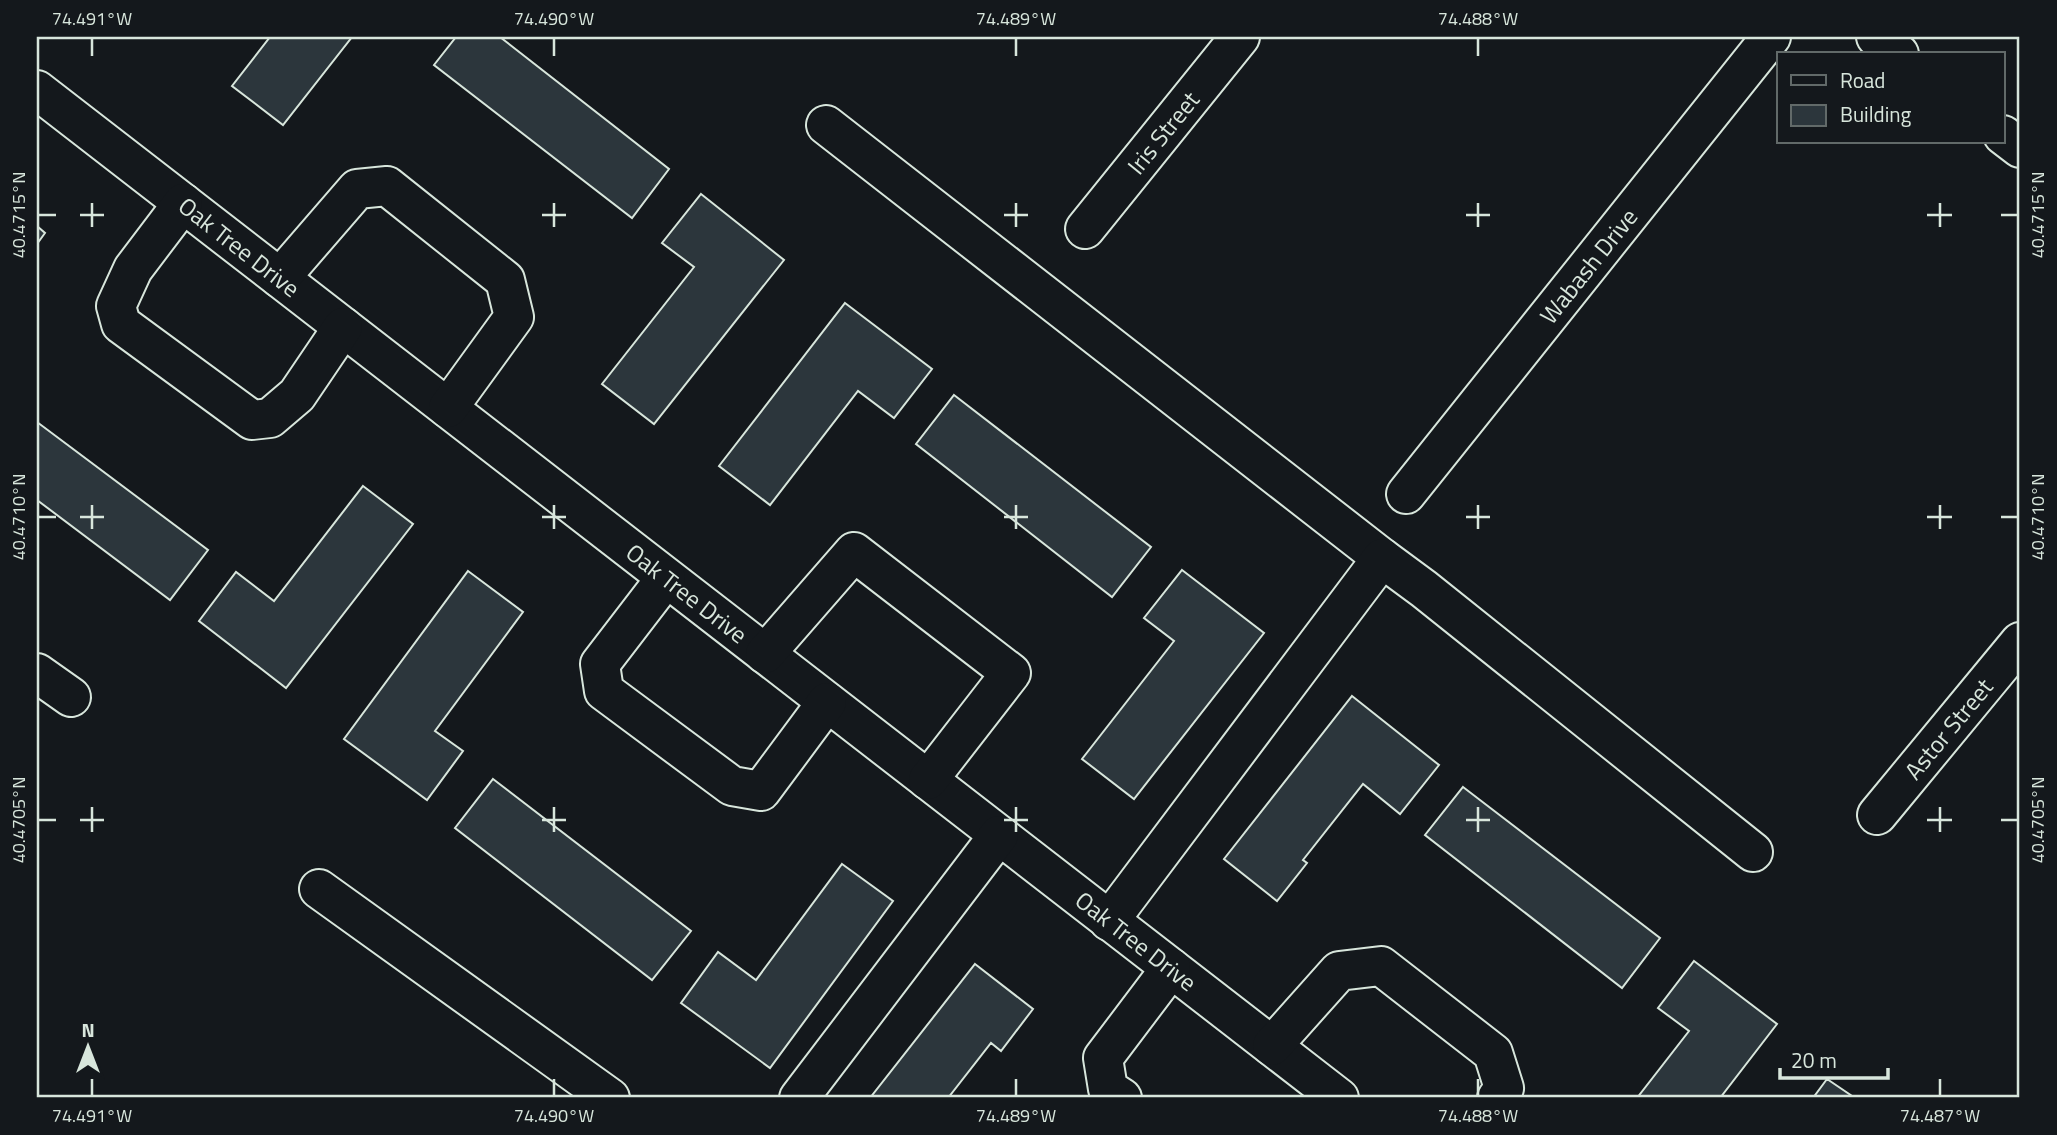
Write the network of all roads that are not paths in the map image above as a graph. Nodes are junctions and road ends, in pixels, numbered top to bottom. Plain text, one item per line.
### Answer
1 (1240, 37) edge
2 (1771, 37) edge
3 (1876, 37) edge
4 (1896, 52) edge
5 (37, 90) edge
6 (825, 125) dead end
7 (2004, 136) edge
8 (2020, 148) edge
9 (183, 203) junction
10 (1085, 229) dead end
11 (279, 278) junction
12 (343, 327) junction
13 (448, 408) junction
14 (1406, 494) dead end
15 (1382, 558) junction
16 (666, 578) junction
17 (2020, 642) edge
18 (765, 654) junction
19 (37, 673) edge
20 (71, 697) dead end
21 (827, 702) junction
22 (928, 780) junction
23 (1877, 815) dead end
24 (999, 835) junction
25 (1753, 852) dead end
26 (319, 889) dead end
27 (1109, 921) junction
28 (1171, 968) junction
29 (1272, 1046) junction
30 (610, 1098) edge
31 (799, 1098) edge
32 (1122, 1098) edge
33 (1338, 1098) edge
34 (1497, 1098) edge

1 - 10 street, Iris Street
2 - 14 street, Wabash Drive
3 - 4 street
5 - 9 street, Oak Tree Drive
6 - 15 street
7 - 8 street
9 - 11 street, Oak Tree Drive
9 - 12 street
11 - 12 street, Oak Tree Drive
11 - 13 street
12 - 13 street, Oak Tree Drive
13 - 16 street, Oak Tree Drive
15 - 25 street
15 - 27 street
16 - 18 street, Oak Tree Drive
16 - 21 street
17 - 23 street, Astor Street
18 - 21 street, Oak Tree Drive
18 - 22 street
19 - 20 street
21 - 22 street, Oak Tree Drive
22 - 24 street, Oak Tree Drive
24 - 27 street, Oak Tree Drive
24 - 31 street
26 - 30 street
27 - 28 street, Oak Tree Drive
28 - 29 street, Oak Tree Drive
28 - 32 street
29 - 33 street, Oak Tree Drive
29 - 34 street

